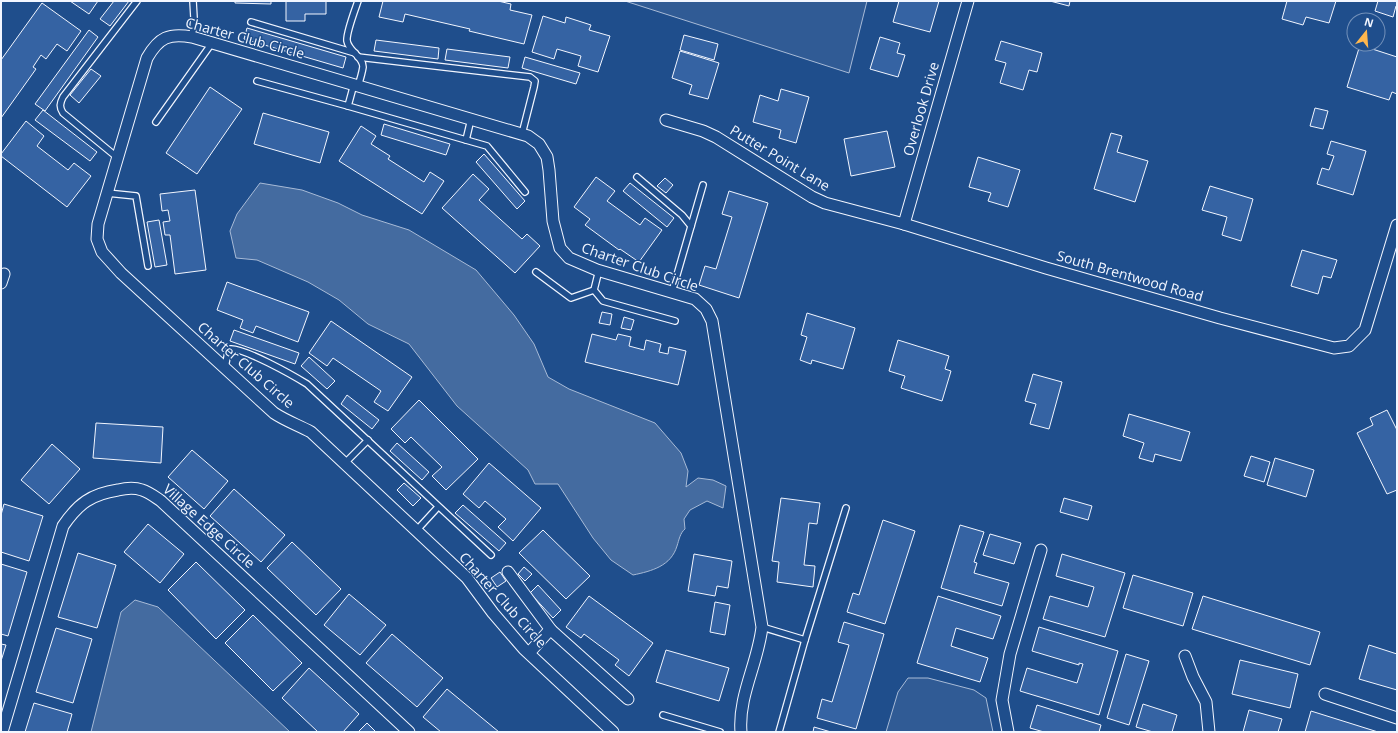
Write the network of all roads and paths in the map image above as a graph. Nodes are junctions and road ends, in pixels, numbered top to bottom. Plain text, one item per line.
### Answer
1 (137, 1) edge
2 (193, 1) edge
3 (358, 1) edge
4 (968, 1) edge
5 (251, 22) dead end
6 (192, 37) junction
7 (212, 43) junction
8 (356, 55) junction
9 (257, 81) dead end
10 (356, 85) junction
11 (348, 106) junction
12 (472, 119) junction
13 (666, 120) dead end
14 (156, 122) dead end
15 (522, 134) junction
16 (466, 140) junction
17 (118, 158) junction
18 (637, 177) dead end
19 (702, 185) dead end
20 (525, 192) dead end
21 (107, 193) junction
22 (904, 224) junction
23 (1397, 225) edge
24 (691, 226) junction
25 (148, 266) dead end
26 (599, 270) junction
27 (536, 272) dead end
28 (594, 290) junction
29 (672, 292) junction
30 (675, 321) dead end
31 (224, 368) junction
32 (368, 440) junction
33 (344, 464) junction
34 (438, 506) junction
35 (846, 508) dead end
36 (416, 532) junction
37 (1041, 550) dead end
38 (491, 555) dead end
39 (508, 572) dead end
40 (762, 627) junction
41 (551, 630) junction
42 (805, 640) junction
43 (529, 653) junction
44 (1185, 656) dead end
45 (1325, 694) dead end
46 (628, 699) dead end
47 (663, 715) dead end
48 (1397, 718) edge
49 (2, 732) edge
50 (409, 732) edge
51 (613, 732) edge
52 (720, 732) edge
53 (742, 732) edge
54 (779, 732) edge
55 (1008, 732) edge
56 (1209, 732) edge

1 - 17 lane
2 - 6 lane
3 - 8 lane
4 - 22 street, Overlook Drive
5 - 8 lane
6 - 7 street, Charter Club Circle
6 - 17 street, Charter Club Circle
7 - 10 street, Charter Club Circle
7 - 14 lane
8 - 10 lane
8 - 15 lane
9 - 11 lane
10 - 11 lane
10 - 12 street, Charter Club Circle
11 - 16 lane
12 - 15 street, Charter Club Circle
12 - 16 lane
13 - 22 street, Putter Point Lane
15 - 26 street, Charter Club Circle
16 - 20 lane
17 - 21 street, Charter Club Circle
18 - 24 lane
19 - 24 lane
21 - 25 lane
21 - 31 street, Charter Club Circle
22 - 23 street, South Brentwood Road
24 - 29 lane
26 - 28 lane
26 - 29 street, Charter Club Circle
27 - 28 lane
28 - 30 lane
29 - 40 street, Charter Club Circle
31 - 32 lane
31 - 33 street, Charter Club Circle
32 - 33 lane
32 - 34 lane
33 - 36 street, Charter Club Circle
34 - 36 lane
34 - 38 lane
35 - 42 lane
36 - 43 street, Charter Club Circle
37 - 55 street
39 - 41 street
40 - 42 lane
40 - 53 street, Charter Club Circle
41 - 43 street
41 - 46 street
42 - 54 lane
43 - 51 street, Charter Club Circle
44 - 56 street
45 - 48 street
47 - 52 lane
49 - 50 street, Village Edge Circle

